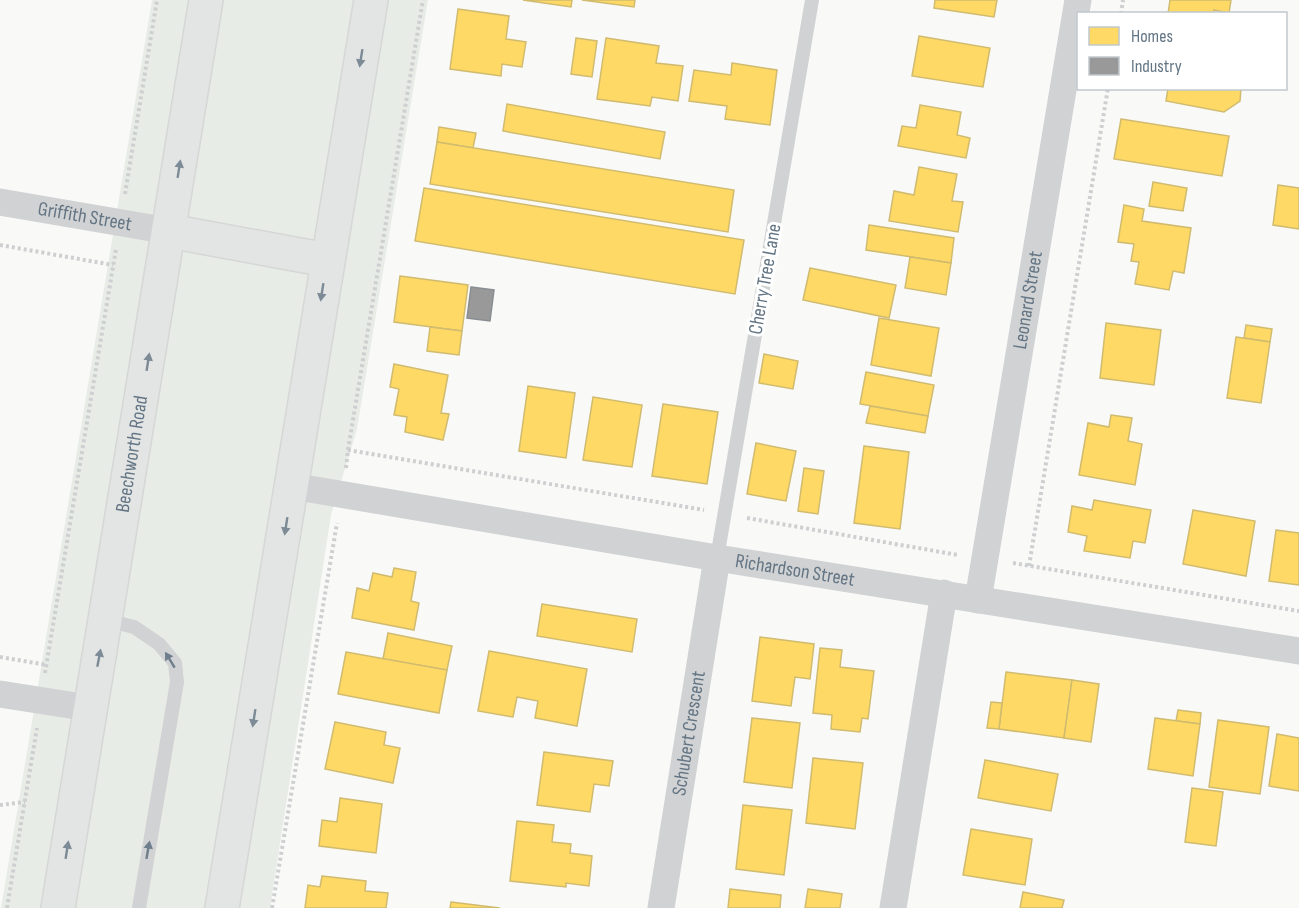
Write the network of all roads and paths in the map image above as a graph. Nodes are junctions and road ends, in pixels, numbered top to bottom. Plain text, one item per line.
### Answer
1 (157, 0) edge
2 (206, 0) edge
3 (371, 0) edge
4 (423, 0) edge
5 (812, 0) edge
6 (1078, 0) edge
7 (1108, 90) edge
8 (0, 202) edge
9 (120, 223) junction
10 (169, 231) junction
11 (0, 245) edge
12 (327, 260) junction
13 (113, 265) junction
14 (348, 450) dead end
15 (292, 486) junction
16 (717, 558) junction
17 (1029, 566) dead end
18 (944, 593) junction
19 (978, 600) junction
20 (106, 620) junction
21 (1299, 651) edge
22 (0, 657) edge
23 (47, 665) junction
24 (0, 693) edge
25 (42, 700) junction
26 (89, 708) junction
27 (24, 802) junction
28 (0, 805) edge
29 (7, 908) edge
30 (58, 908) edge
31 (139, 908) edge
32 (222, 908) edge
33 (661, 908) edge
34 (893, 908) edge

1 - 9 path
10 -> 2 main road, Beechworth Road
3 -> 12 main road
4 - 14 path
5 - 16 lane, Cherry Tree Lane
6 - 19 street, Leonard Street
7 - 17 path
8 - 9 street, Griffith Street
9 - 10 street, Griffith Street
9 - 13 path
10 - 12 main road
20 -> 10 main road, Beechworth Road
11 - 13 path
12 -> 15 main road
13 - 23 path
15 - 16 street, Richardson Street
15 -> 32 main road
16 - 18 street, Richardson Street
16 - 33 street, Schubert Crescent
18 - 19 street, Richardson Street
18 - 34 street
19 - 21 street, Richardson Street
26 -> 20 main road, Beechworth Road
31 -> 20 lane
22 - 23 path
23 - 25 path
24 - 25 street
25 - 26 street
25 - 27 path
30 -> 26 main road, Beechworth Road
27 - 28 path
27 - 29 path

